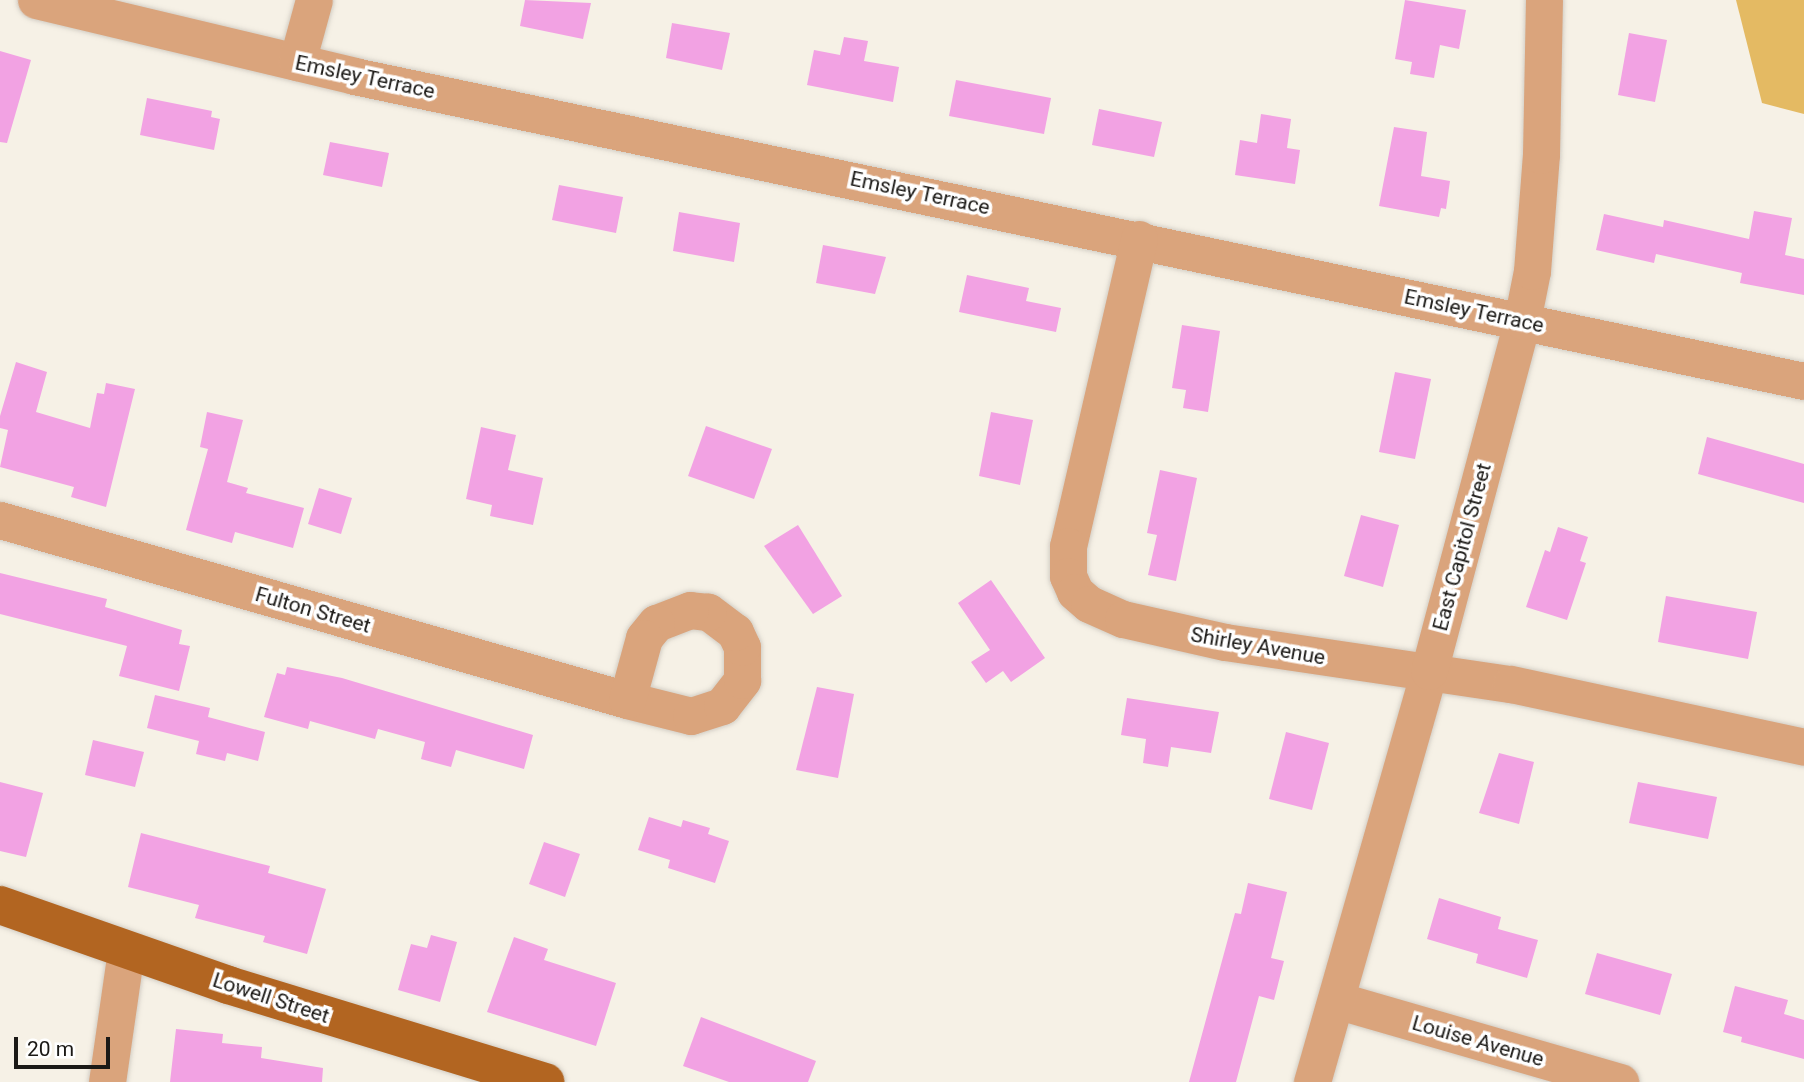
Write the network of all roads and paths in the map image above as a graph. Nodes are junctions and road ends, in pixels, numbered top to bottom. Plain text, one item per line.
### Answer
1 (36, 0) edge
2 (314, 0) edge
3 (1544, 0) edge
4 (297, 62) junction
5 (1139, 240) junction
6 (1522, 321) junction
7 (1804, 381) edge
8 (0, 520) edge
9 (1429, 671) junction
10 (626, 700) dead end
11 (1804, 747) edge
12 (0, 905) edge
13 (126, 950) junction
14 (1336, 1000) junction
15 (466, 1072) edge
16 (107, 1082) edge
17 (545, 1082) edge
18 (1312, 1082) edge
19 (1620, 1082) edge

1 - 4 street, Emsley Terrace
2 - 4 street
3 - 6 street, East Capitol Street
4 - 5 street, Emsley Terrace
5 - 6 street, Emsley Terrace
5 - 9 street, Shirley Avenue
6 - 7 street, Emsley Terrace
6 - 9 street, East Capitol Street
8 - 10 street, Fulton Street
9 - 11 street, Shirley Avenue
9 - 14 street, East Capitol Street
12 - 13 main road, Lowell Street
13 - 15 main road, Lowell Street
13 - 16 street
14 - 18 street, East Capitol Street
14 - 19 street, Louise Avenue
15 - 17 main road, Lowell Street

